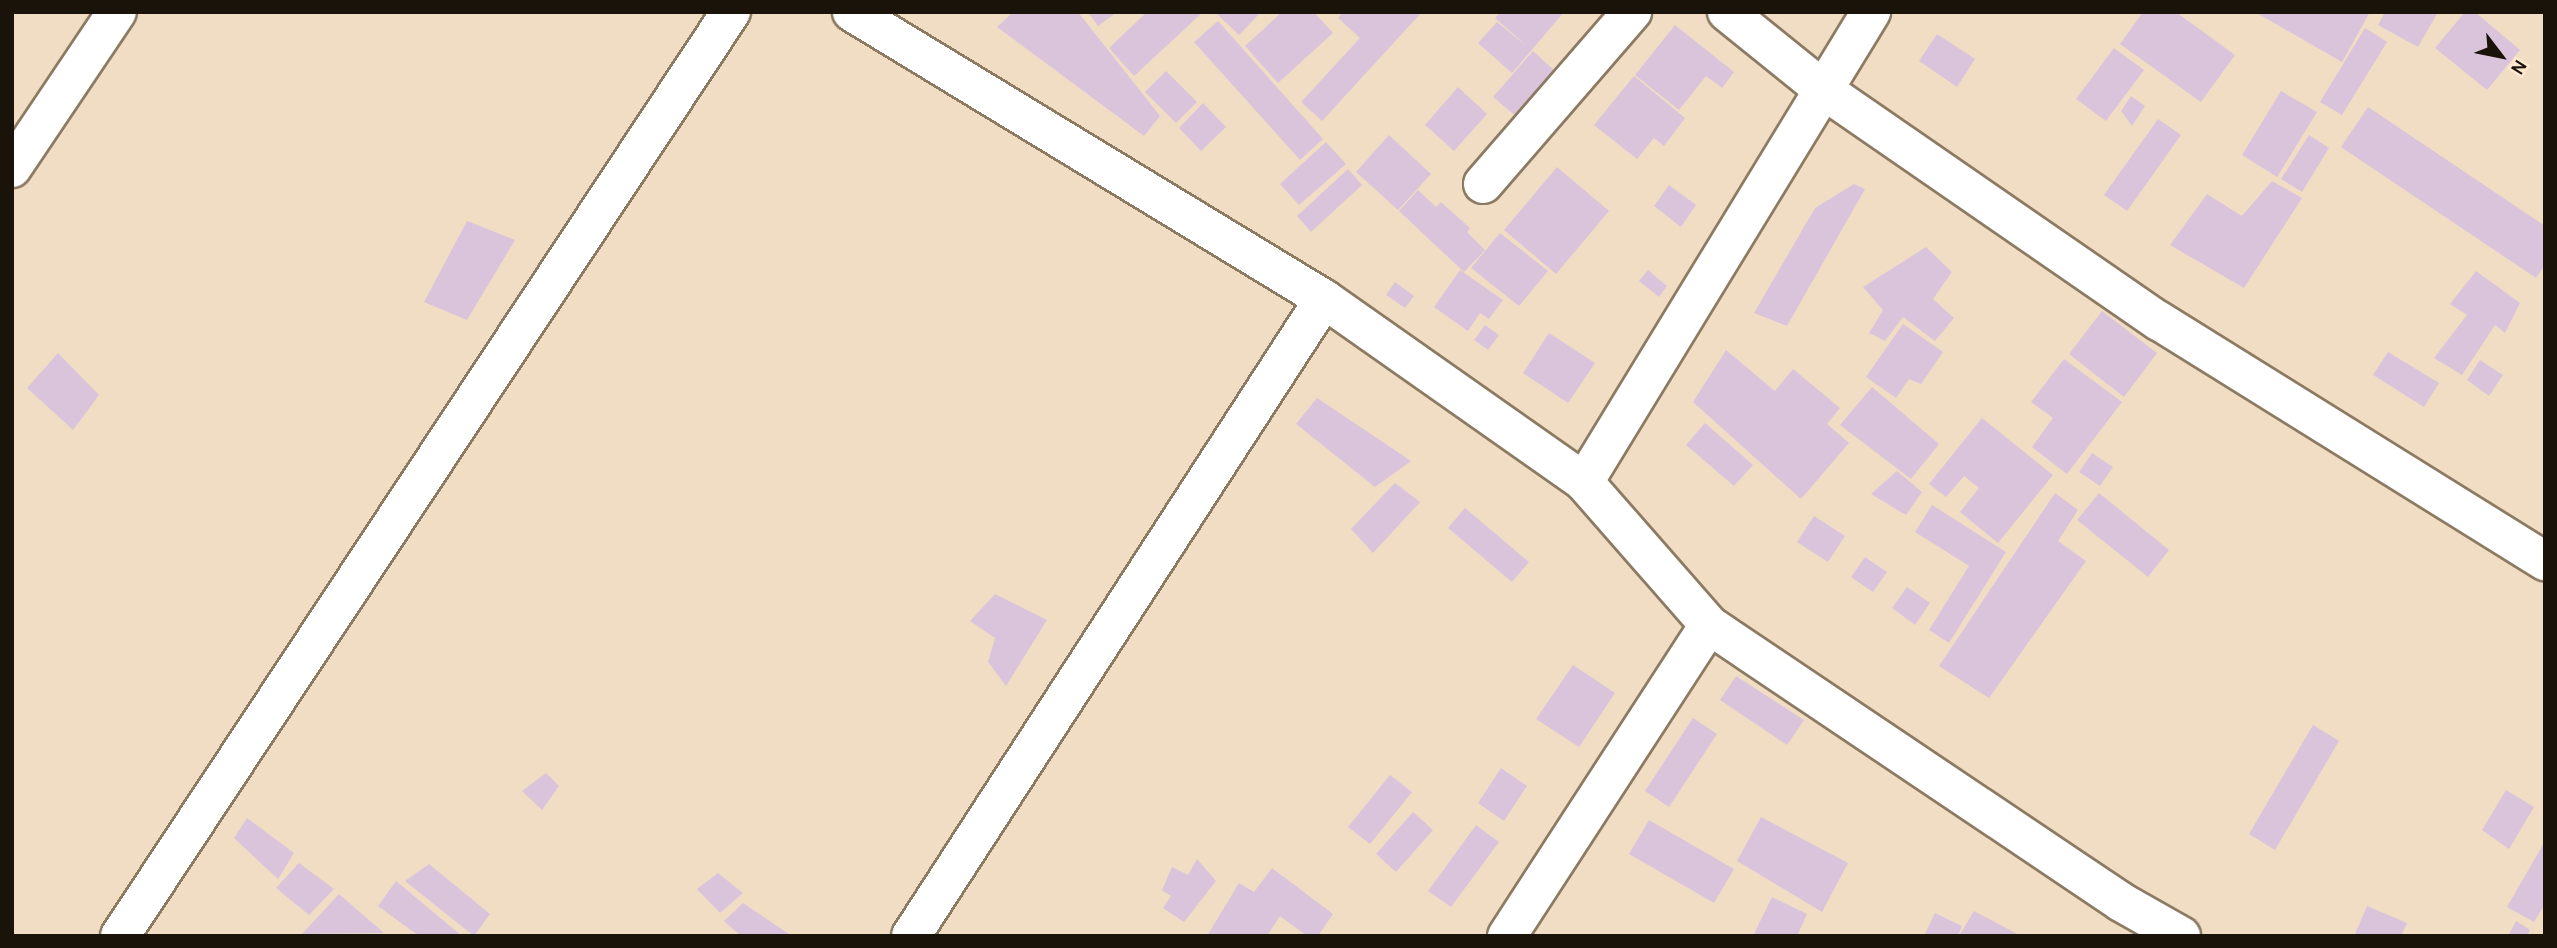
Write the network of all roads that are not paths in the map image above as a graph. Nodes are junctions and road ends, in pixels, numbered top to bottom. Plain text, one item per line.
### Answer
1 (117, 12) edge
2 (731, 12) edge
3 (852, 12) edge
4 (1632, 12) edge
5 (1727, 12) edge
6 (1871, 12) edge
7 (1825, 91) junction
8 (12, 168) edge
9 (1483, 184) dead end
10 (1324, 299) junction
11 (1584, 482) junction
12 (2545, 561) edge
13 (1709, 625) junction
14 (120, 936) edge
15 (911, 936) edge
16 (1507, 936) edge
17 (2181, 936) edge

1 - 8 street
2 - 14 street
3 - 10 street
4 - 9 street
5 - 7 street
6 - 7 street
7 - 11 street
7 - 12 street
10 - 11 street
10 - 15 street
11 - 13 street
13 - 16 street
13 - 17 street

